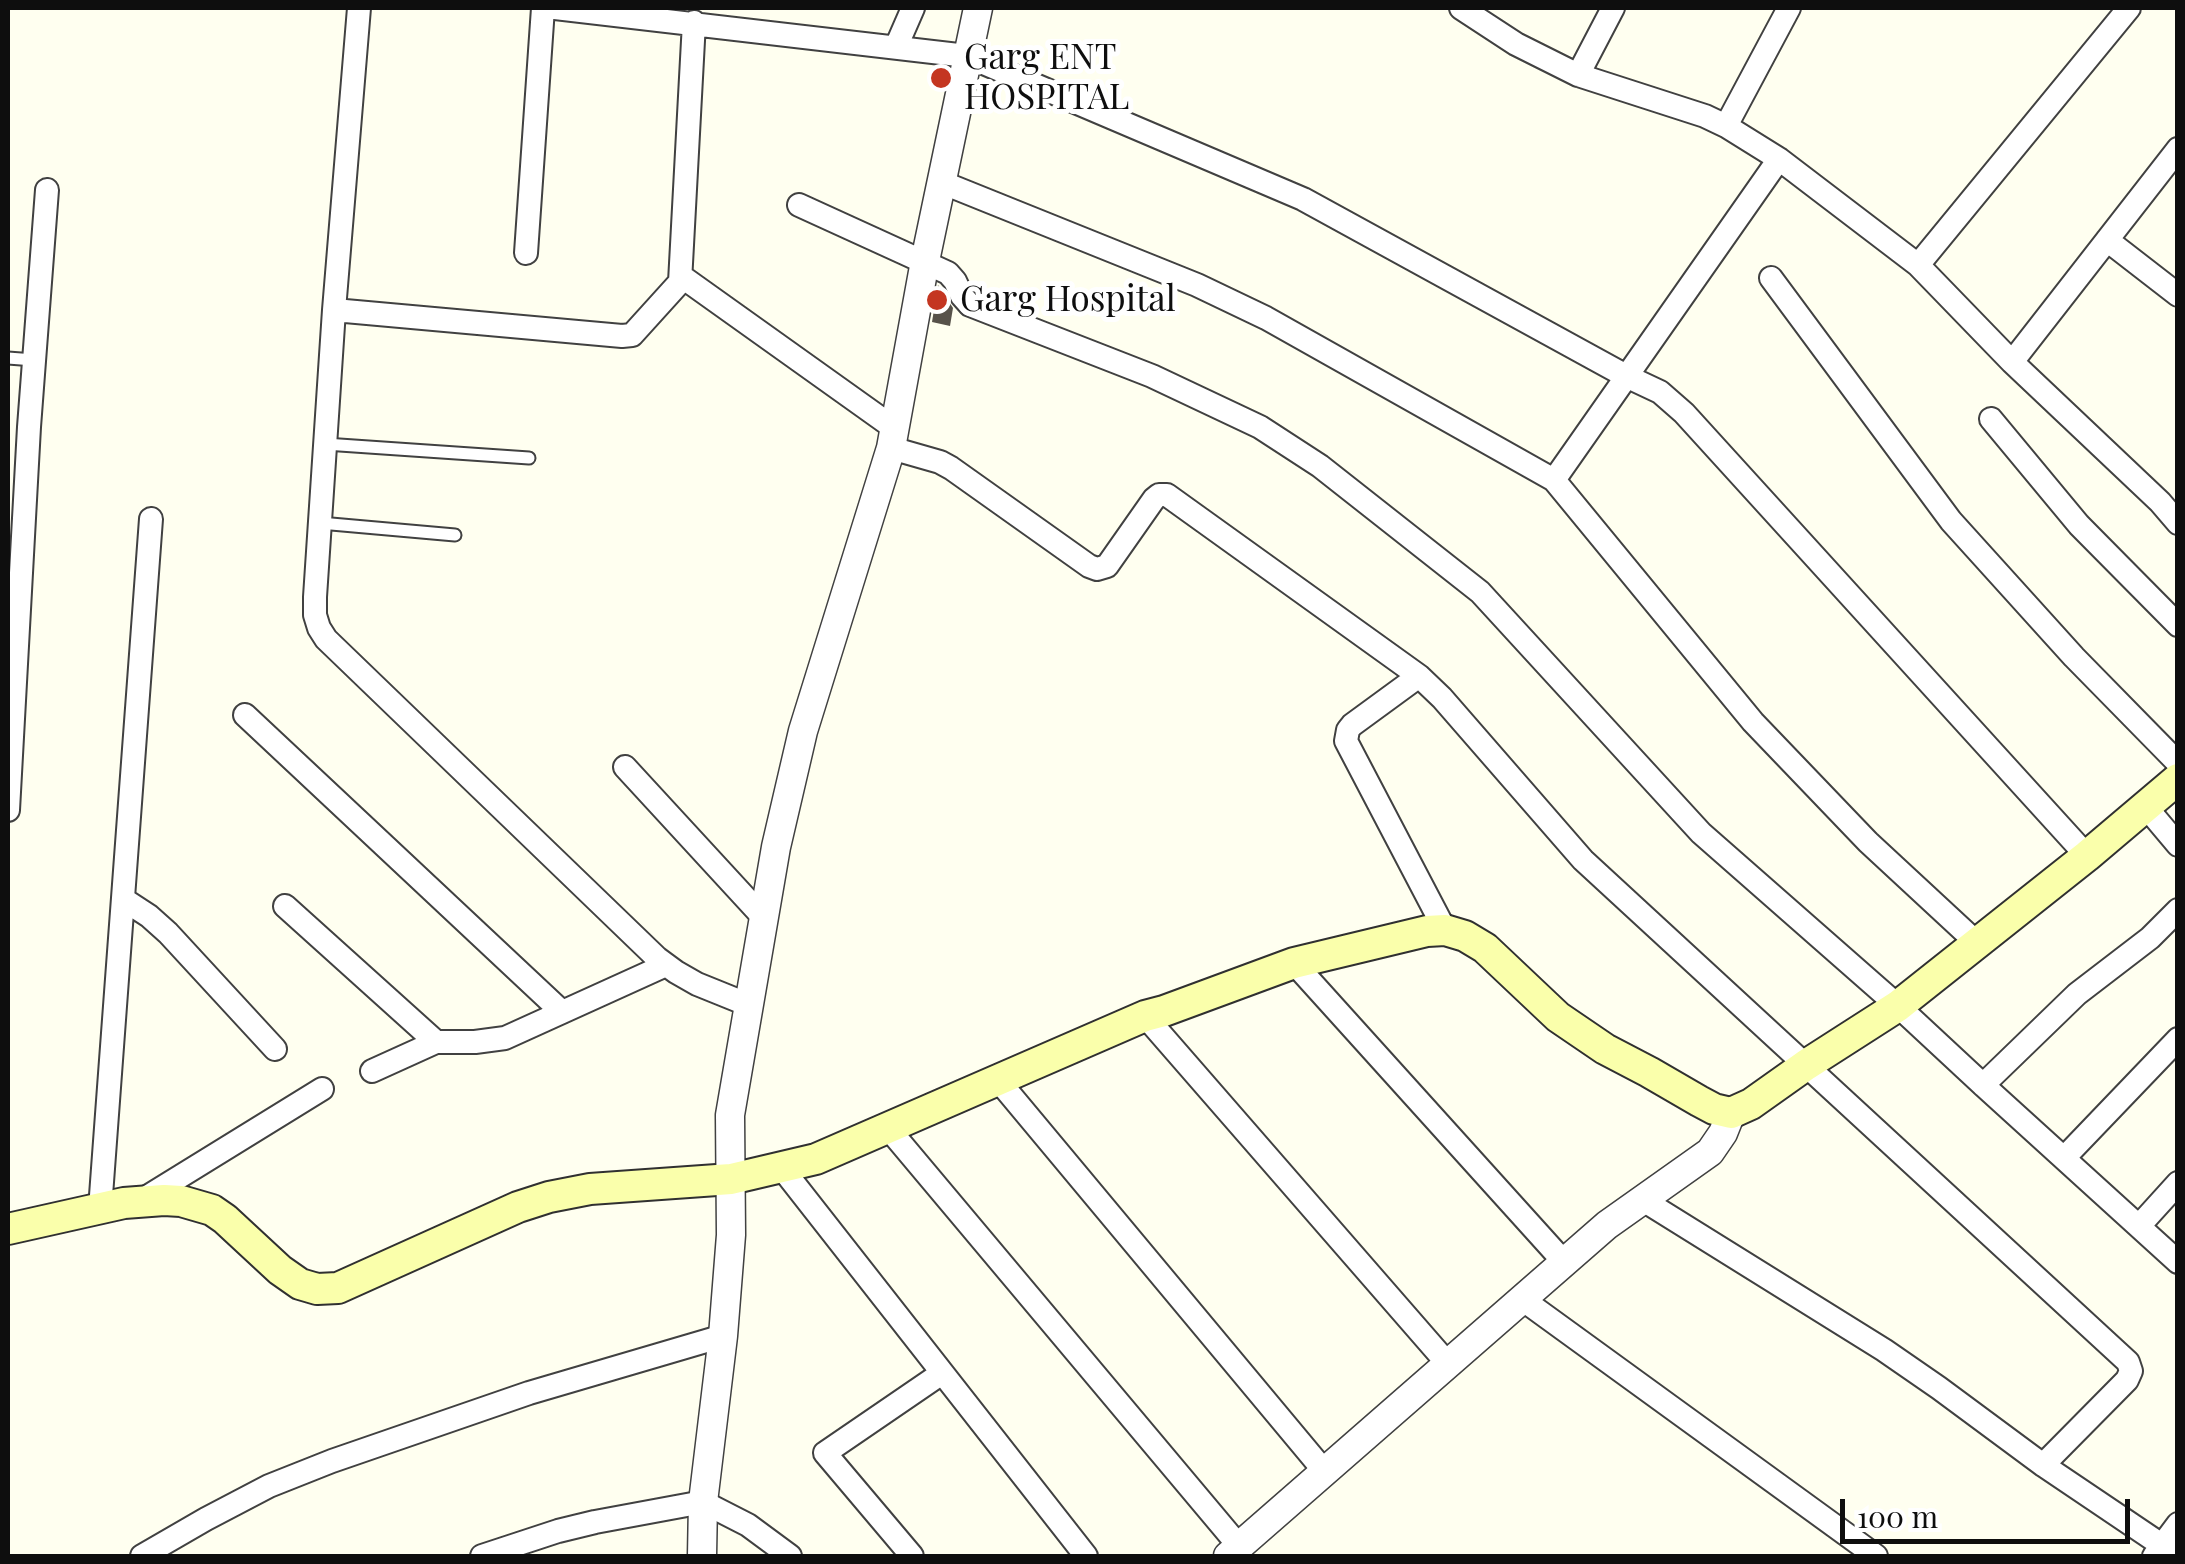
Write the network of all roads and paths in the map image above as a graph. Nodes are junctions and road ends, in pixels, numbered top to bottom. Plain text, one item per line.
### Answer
1 (359, 8) edge
2 (543, 8) edge
3 (555, 8) edge
4 (914, 8) edge
5 (978, 8) edge
6 (1462, 8) edge
7 (1613, 8) edge
8 (1789, 8) edge
9 (2129, 8) edge
10 (694, 22) junction
11 (896, 48) junction
12 (967, 56) junction
13 (1578, 75) junction
14 (1726, 126) junction
15 (2178, 149) edge
16 (1779, 159) junction
17 (941, 182) junction
18 (47, 190) dead end
19 (798, 205) dead end
20 (2107, 240) junction
21 (526, 253) dead end
22 (925, 260) junction
23 (1918, 265) junction
24 (681, 276) junction
25 (1771, 278) dead end
26 (2178, 295) edge
27 (334, 310) junction
28 (8, 358) edge
29 (34, 360) junction
30 (2012, 362) junction
31 (1626, 376) junction
32 (1991, 419) dead end
33 (18, 426) edge
34 (892, 438) junction
35 (325, 444) junction
36 (530, 458) dead end
37 (1554, 480) junction
38 (2169, 495) edge
39 (151, 519) dead end
40 (320, 523) junction
41 (2178, 523) edge
42 (455, 535) dead end
43 (14, 586) edge
44 (2178, 625) edge
45 (1419, 676) junction
46 (245, 715) dead end
47 (10, 737) edge
48 (2178, 764) edge
49 (625, 767) dead end
50 (2178, 779) edge
51 (2146, 807) junction
52 (8, 810) edge
53 (2178, 846) edge
54 (2088, 856) junction
55 (123, 900) junction
56 (285, 906) dead end
57 (2178, 910) edge
58 (764, 918) junction
59 (1445, 930) junction
60 (1977, 944) junction
61 (1294, 963) junction
62 (666, 965) junction
63 (749, 1005) junction
64 (1898, 1006) junction
65 (562, 1012) junction
66 (1144, 1016) junction
67 (2178, 1039) edge
68 (436, 1042) junction
69 (275, 1049) dead end
70 (1806, 1065) junction
71 (372, 1071) dead end
72 (998, 1080) junction
73 (1982, 1086) junction
74 (322, 1088) dead end
75 (1730, 1112) junction
76 (888, 1128) junction
77 (2064, 1158) junction
78 (781, 1168) junction
79 (732, 1179) junction
80 (2178, 1183) edge
81 (1643, 1200) junction
82 (140, 1202) junction
83 (100, 1209) junction
84 (2138, 1226) junction
85 (8, 1229) edge
86 (1564, 1262) junction
87 (2178, 1262) edge
88 (1522, 1299) junction
89 (724, 1336) junction
90 (1448, 1364) junction
91 (942, 1373) junction
92 (2043, 1465) junction
93 (1325, 1472) junction
94 (703, 1502) junction
95 (2178, 1524) edge
96 (1234, 1551) edge
97 (2164, 1553) edge
98 (142, 1556) edge
99 (482, 1556) edge
100 (702, 1556) edge
101 (790, 1556) edge
102 (912, 1556) edge
103 (1086, 1556) edge
104 (1876, 1556) edge

1 - 27 street
2 - 21 street
3 - 10 street
4 - 11 street
5 - 12 street
6 - 13 street
7 - 13 street
8 - 14 street
9 - 23 street
10 - 11 street
10 - 24 street
11 - 12 street
12 - 17 street
12 - 31 street
13 - 14 street
14 - 16 street
15 - 20 street
16 - 23 street
16 - 31 street
17 - 22 street
17 - 37 street
18 - 29 street
19 - 22 street
20 - 26 street
20 - 30 street
22 - 34 street
22 - 64 street
23 - 30 street
24 - 27 street
24 - 34 street
25 - 48 street
27 - 35 street
28 - 29 lane
29 - 33 street
30 - 38 street
31 - 37 street
31 - 54 street
32 - 44 street
33 - 43 street
34 - 45 street
34 - 58 street
35 - 36 lane
35 - 40 street
37 - 60 street
38 - 41 street
39 - 55 street
40 - 42 lane
40 - 62 street
43 - 47 street
45 - 59 street
45 - 70 street
46 - 65 street
47 - 52 street
49 - 58 street
50 - 51 main road
51 - 53 street
51 - 54 main road
54 - 60 main road
55 - 69 street
55 - 83 street
56 - 68 street
57 - 73 street
58 - 63 street
59 - 61 main road
59 - 75 main road
60 - 64 main road
61 - 66 main road
61 - 86 street
62 - 63 street
62 - 65 street
63 - 79 street
64 - 70 main road
64 - 73 street
65 - 68 street
66 - 72 main road
66 - 90 street
67 - 77 street
68 - 71 street
70 - 75 main road
70 - 92 street
72 - 76 main road
72 - 93 street
73 - 77 street
74 - 82 street
75 - 81 street
76 - 78 main road
76 - 96 street
77 - 84 street
78 - 79 main road
78 - 91 street
79 - 82 main road
79 - 89 street
80 - 84 street
81 - 86 street
81 - 92 street
82 - 83 main road
83 - 85 main road
84 - 87 street
86 - 88 street
88 - 90 street
88 - 104 street
89 - 94 street
89 - 98 street
90 - 93 street
91 - 102 street
91 - 103 street
92 - 97 street
93 - 96 street
94 - 99 street
94 - 100 street
94 - 101 street
95 - 97 street

